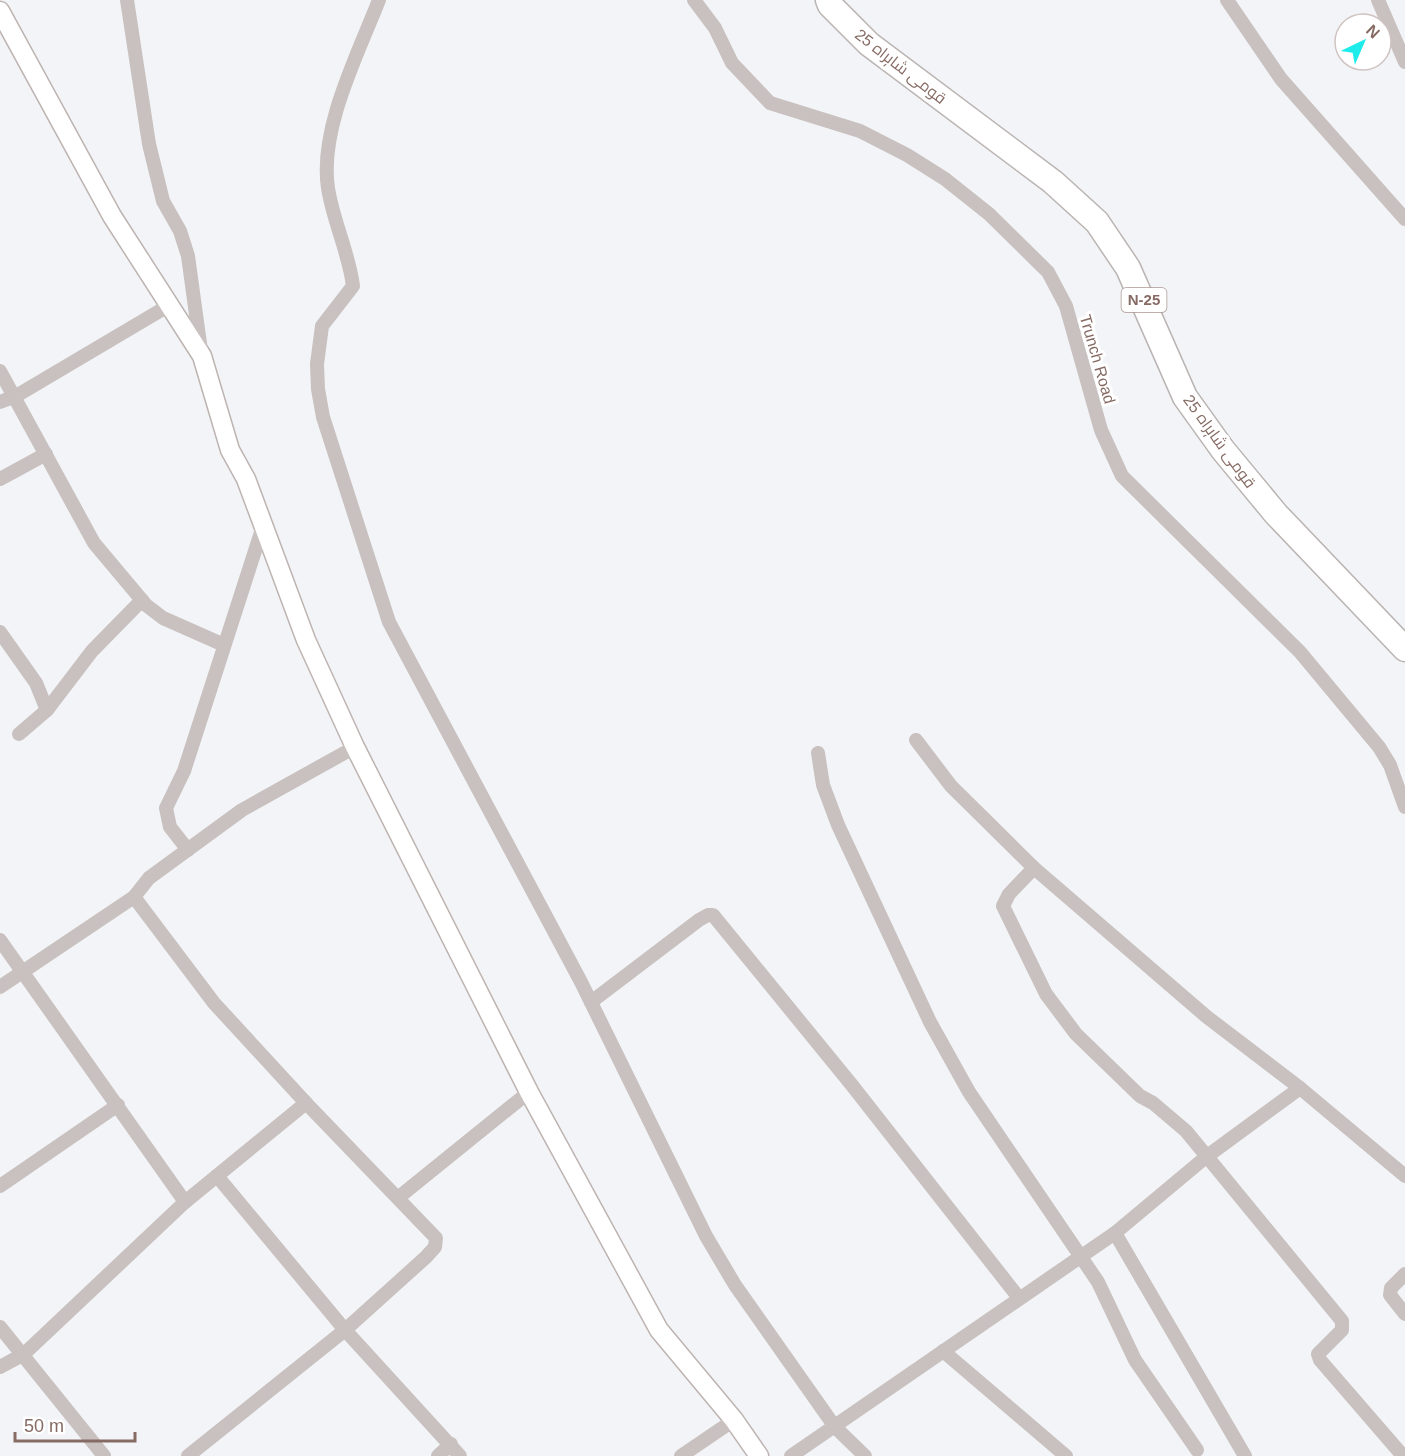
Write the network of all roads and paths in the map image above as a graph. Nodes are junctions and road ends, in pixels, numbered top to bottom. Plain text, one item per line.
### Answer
1 (127, 0) edge
2 (379, 0) edge
3 (694, 0) edge
4 (828, 0) edge
5 (1227, 0) edge
6 (1378, 0) edge
7 (0, 11) edge
8 (1405, 62) edge
9 (1405, 219) edge
10 (168, 306) junction
11 (201, 356) junction
12 (0, 371) edge
13 (16, 396) junction
14 (0, 402) edge
15 (46, 454) junction
16 (0, 479) edge
17 (263, 526) junction
18 (142, 600) junction
19 (0, 632) edge
20 (224, 645) junction
21 (1405, 649) edge
22 (47, 711) junction
23 (19, 734) dead end
24 (916, 740) dead end
25 (355, 747) junction
26 (818, 753) dead end
27 (1405, 807) edge
28 (188, 850) junction
29 (1034, 868) junction
30 (134, 897) junction
31 (0, 940) edge
32 (24, 971) junction
33 (0, 987) edge
34 (591, 1002) junction
35 (1300, 1088) junction
36 (530, 1092) junction
37 (306, 1103) junction
38 (118, 1105) junction
39 (1206, 1157) junction
40 (217, 1176) junction
41 (1405, 1176) edge
42 (0, 1186) edge
43 (399, 1197) junction
44 (185, 1202) junction
45 (1115, 1233) junction
46 (1081, 1255) junction
47 (1405, 1274) edge
48 (1019, 1298) junction
49 (1405, 1314) edge
50 (0, 1328) edge
51 (345, 1330) junction
52 (943, 1351) junction
53 (24, 1354) junction
54 (0, 1367) edge
55 (734, 1420) junction
56 (835, 1427) junction
57 (451, 1444) junction
58 (1197, 1450) dead end
59 (1397, 1454) edge
60 (104, 1456) edge
61 (188, 1456) edge
62 (438, 1456) edge
63 (460, 1456) edge
64 (681, 1456) edge
65 (759, 1456) edge
66 (791, 1456) edge
67 (866, 1456) edge
68 (1066, 1456) edge
69 (1245, 1456) edge

1 - 11 street
2 - 34 street
3 - 27 street, Trunch Road
4 - 21 highway, قومی شاہراہ 25 / N-25
5 - 9 street
6 - 8 street
7 - 10 street
10 - 11 street
10 - 13 street
11 - 17 street
12 - 13 street
13 - 14 street
13 - 15 street
15 - 16 street
15 - 18 street
17 - 20 street
17 - 25 street
18 - 20 street
18 - 22 street
19 - 22 street
20 - 28 street
22 - 23 street
24 - 29 street
25 - 28 street
25 - 36 street
26 - 46 street
28 - 30 street
29 - 35 street
29 - 39 street
30 - 32 street
30 - 37 street
31 - 32 street
32 - 33 street
32 - 38 street
34 - 48 street
34 - 56 street
35 - 39 street
35 - 41 street
36 - 43 street
36 - 55 street
37 - 40 street
37 - 43 street
38 - 42 street
38 - 44 street
39 - 45 street
39 - 59 street
40 - 44 street
40 - 51 street
43 - 51 street
44 - 53 street
45 - 46 street
45 - 69 street
46 - 48 street
46 - 58 street
47 - 49 street
48 - 52 street
50 - 53 street
51 - 57 street
51 - 61 street
52 - 56 street
52 - 68 street
53 - 54 street
53 - 60 street
55 - 64 street
55 - 65 street
56 - 66 street
56 - 67 street
57 - 62 street
57 - 63 street

